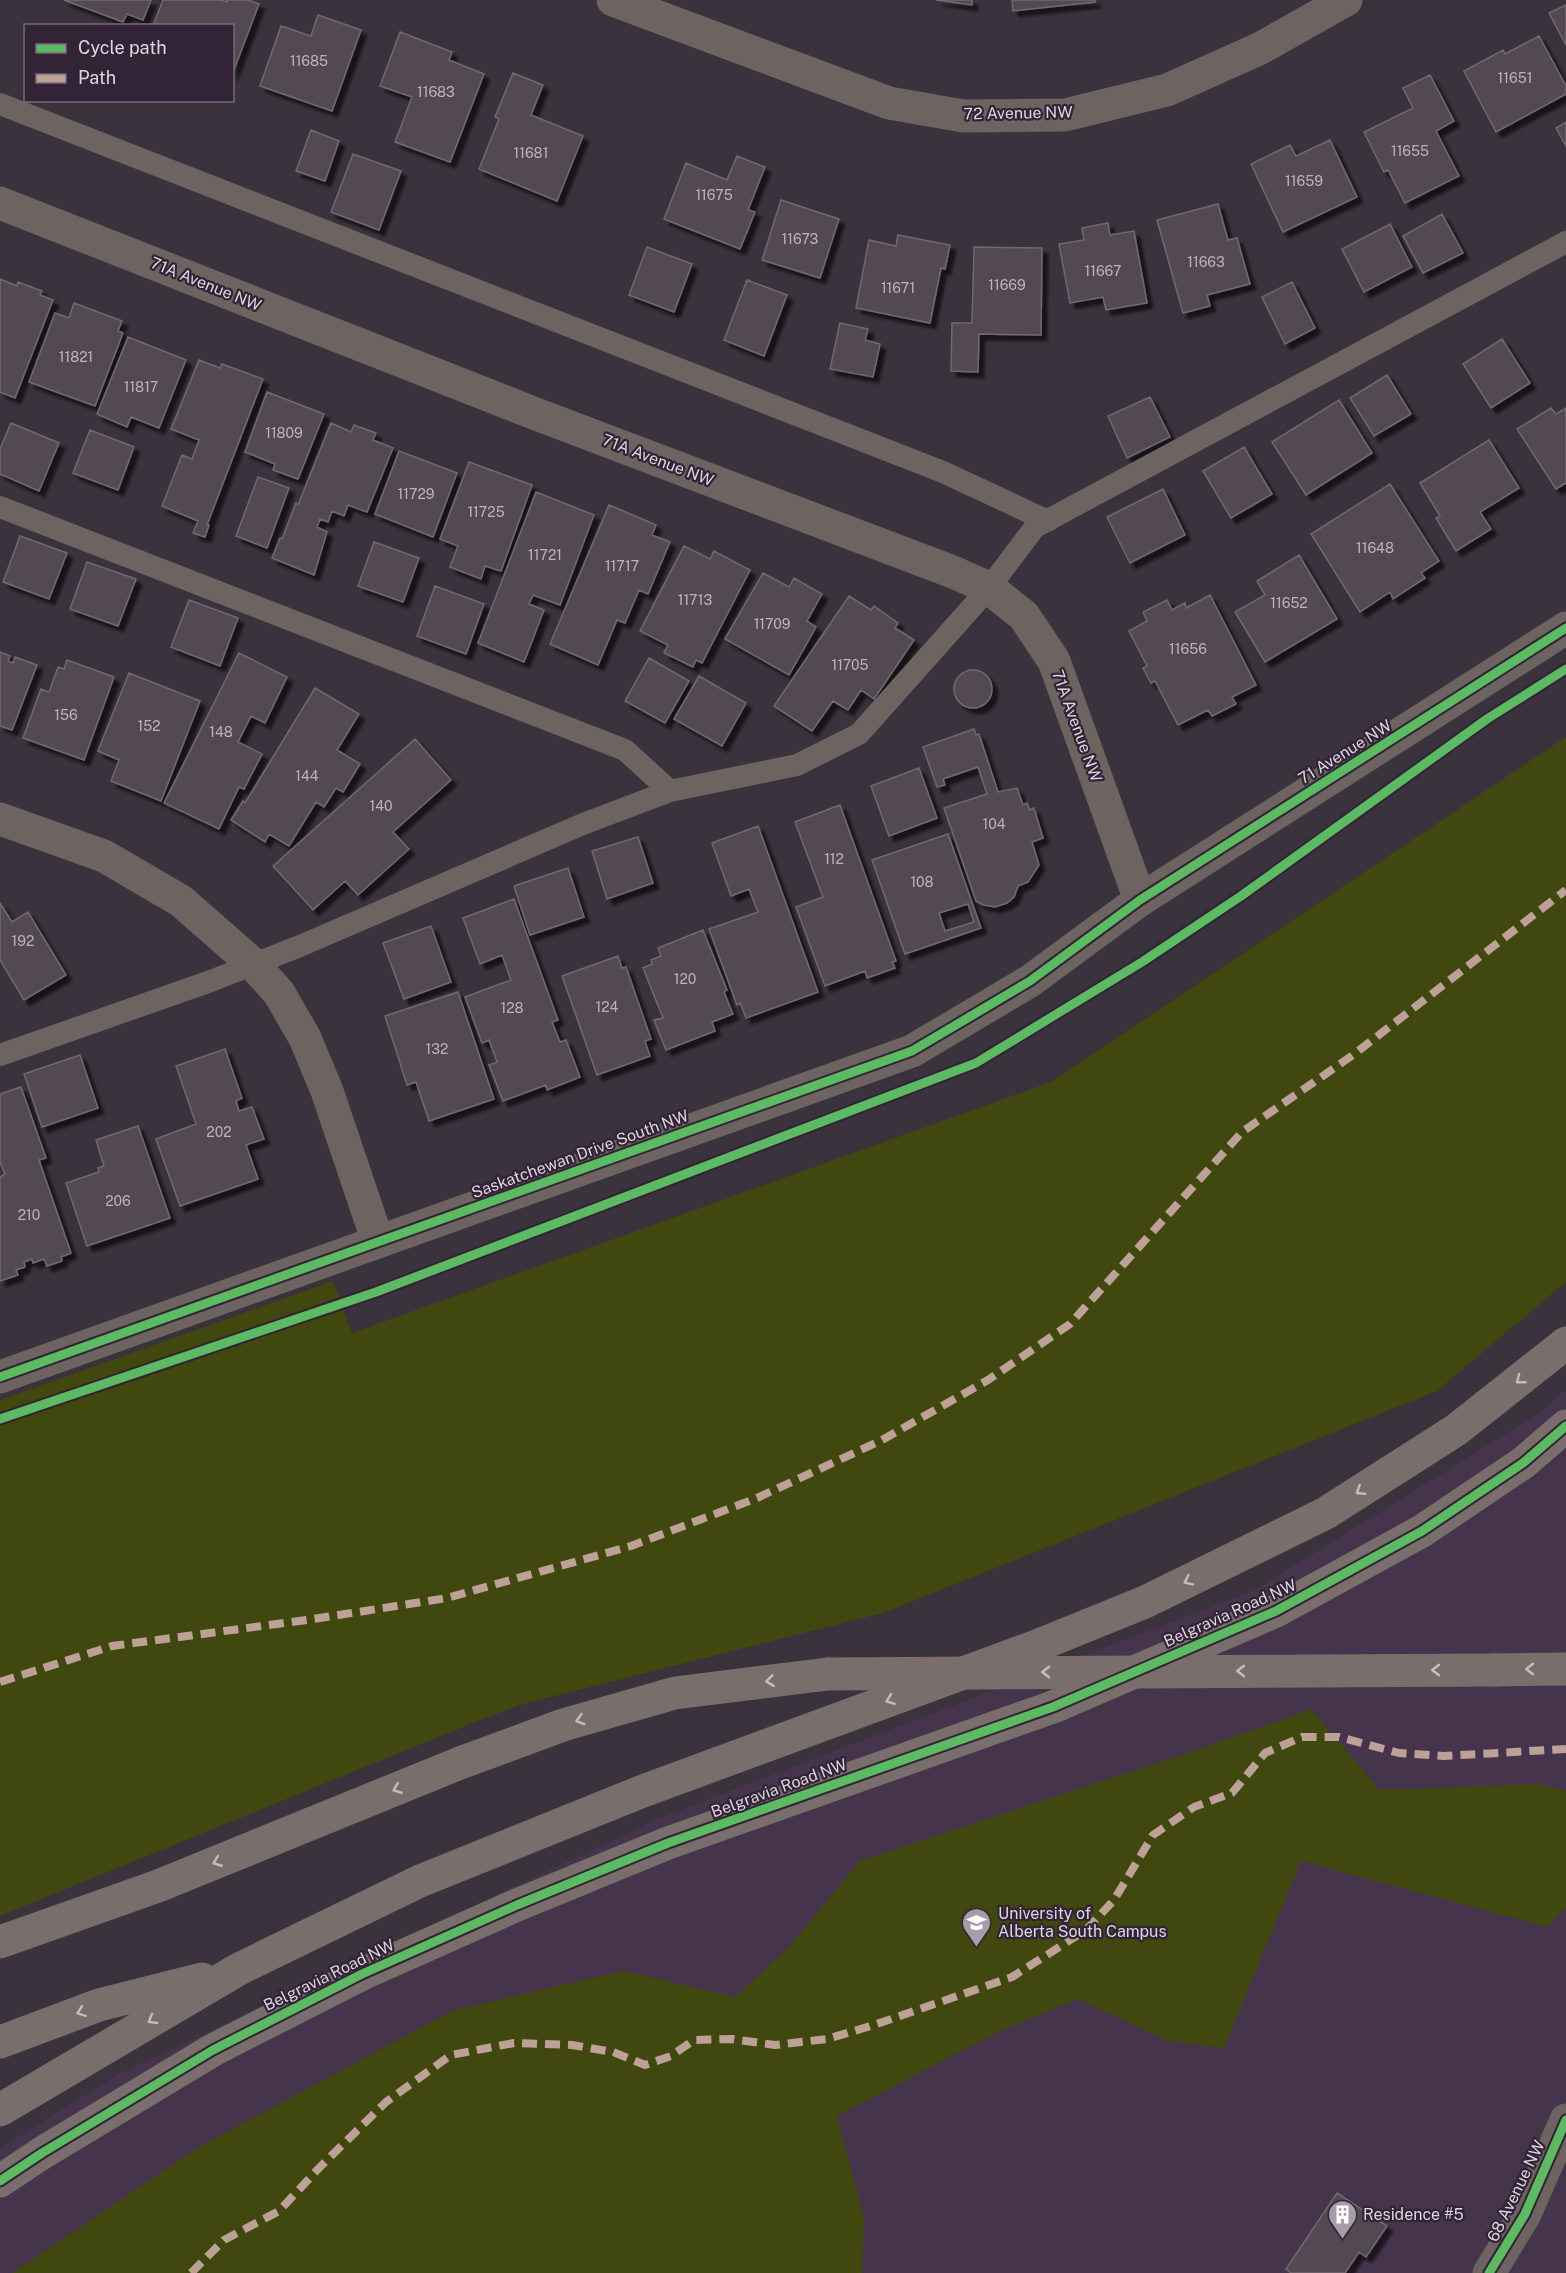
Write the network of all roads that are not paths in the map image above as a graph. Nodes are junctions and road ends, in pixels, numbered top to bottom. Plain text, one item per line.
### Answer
1 (613, 0) edge
2 (1346, 0) edge
3 (0, 104) edge
4 (0, 203) edge
5 (1566, 242) edge
6 (0, 507) edge
7 (1048, 520) junction
8 (989, 588) junction
9 (1566, 628) edge
10 (670, 791) junction
11 (0, 819) edge
12 (1140, 900) junction
13 (253, 964) junction
14 (0, 1055) edge
15 (378, 1242) junction
16 (1566, 1343) edge
17 (0, 1377) edge
18 (1566, 1426) edge
19 (1566, 1669) edge
20 (0, 1942) edge
21 (239, 1970) junction
22 (0, 2042) edge
23 (0, 2110) edge
24 (1566, 2120) edge
25 (0, 2181) edge
26 (1489, 2273) edge

1 - 2 street, 72 Avenue NW
3 - 7 lane
4 - 8 street, 71A Avenue NW
5 - 7 lane
6 - 10 lane
7 - 8 lane
8 - 10 lane
8 - 12 street, 71A Avenue NW
9 - 12 street, 71 Avenue NW
10 - 13 lane
11 - 13 street
12 - 15 street, Saskatchewan Drive South NW
13 - 14 lane
13 - 15 street
15 - 17 street, Saskatchewan Drive South NW
16 -> 21 main road
18 - 25 main road, Belgravia Road NW
19 -> 20 main road, bridge
21 -> 22 main road
21 -> 23 main road
24 - 26 street, 68 Avenue NW

